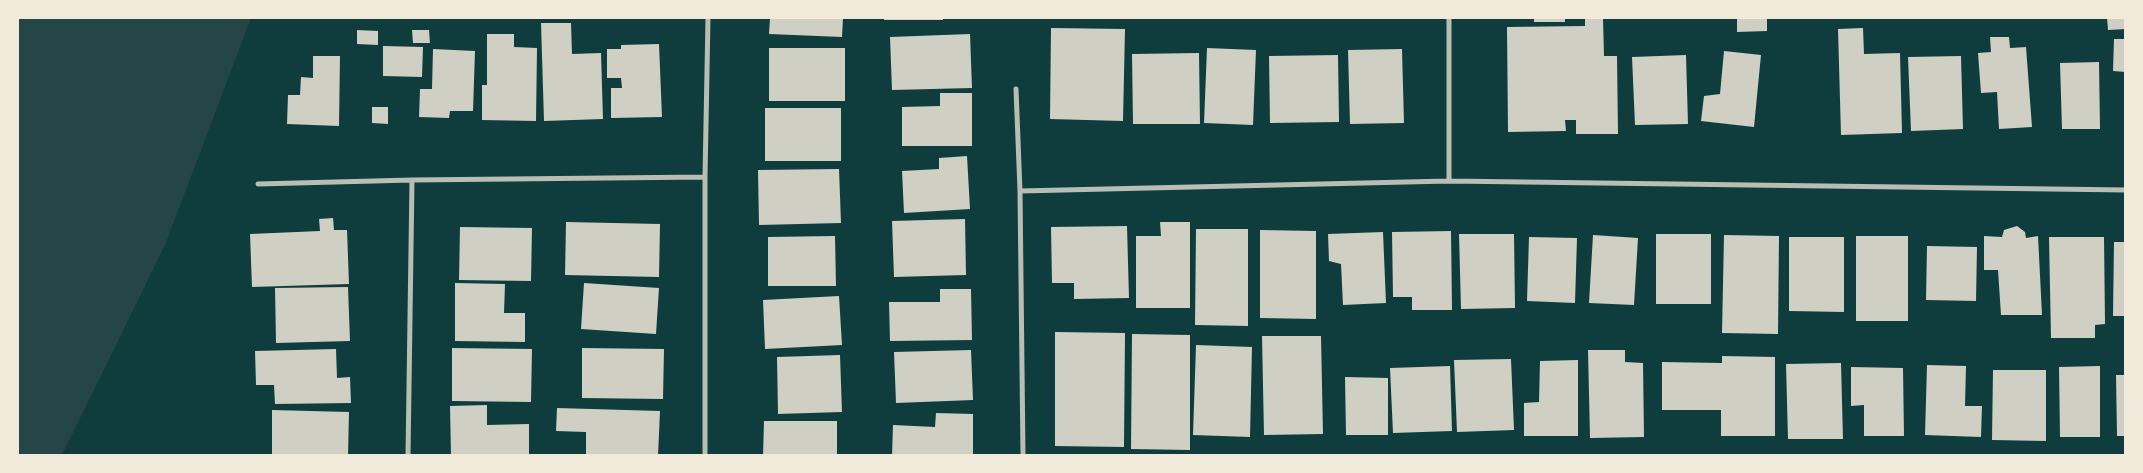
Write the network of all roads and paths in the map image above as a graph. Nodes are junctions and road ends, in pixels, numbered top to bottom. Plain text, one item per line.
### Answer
1 (708, 18) edge
2 (1449, 18) edge
3 (1016, 89) dead end
4 (705, 177) junction
5 (412, 180) junction
6 (1449, 181) junction
7 (258, 184) dead end
8 (2126, 190) edge
9 (1020, 191) junction
10 (408, 456) edge
11 (705, 456) edge
12 (1023, 456) edge

1 - 4 street
2 - 6 street
3 - 9 street
4 - 5 street
4 - 11 street
5 - 7 street
5 - 10 street
6 - 8 street
6 - 9 street
9 - 12 street

